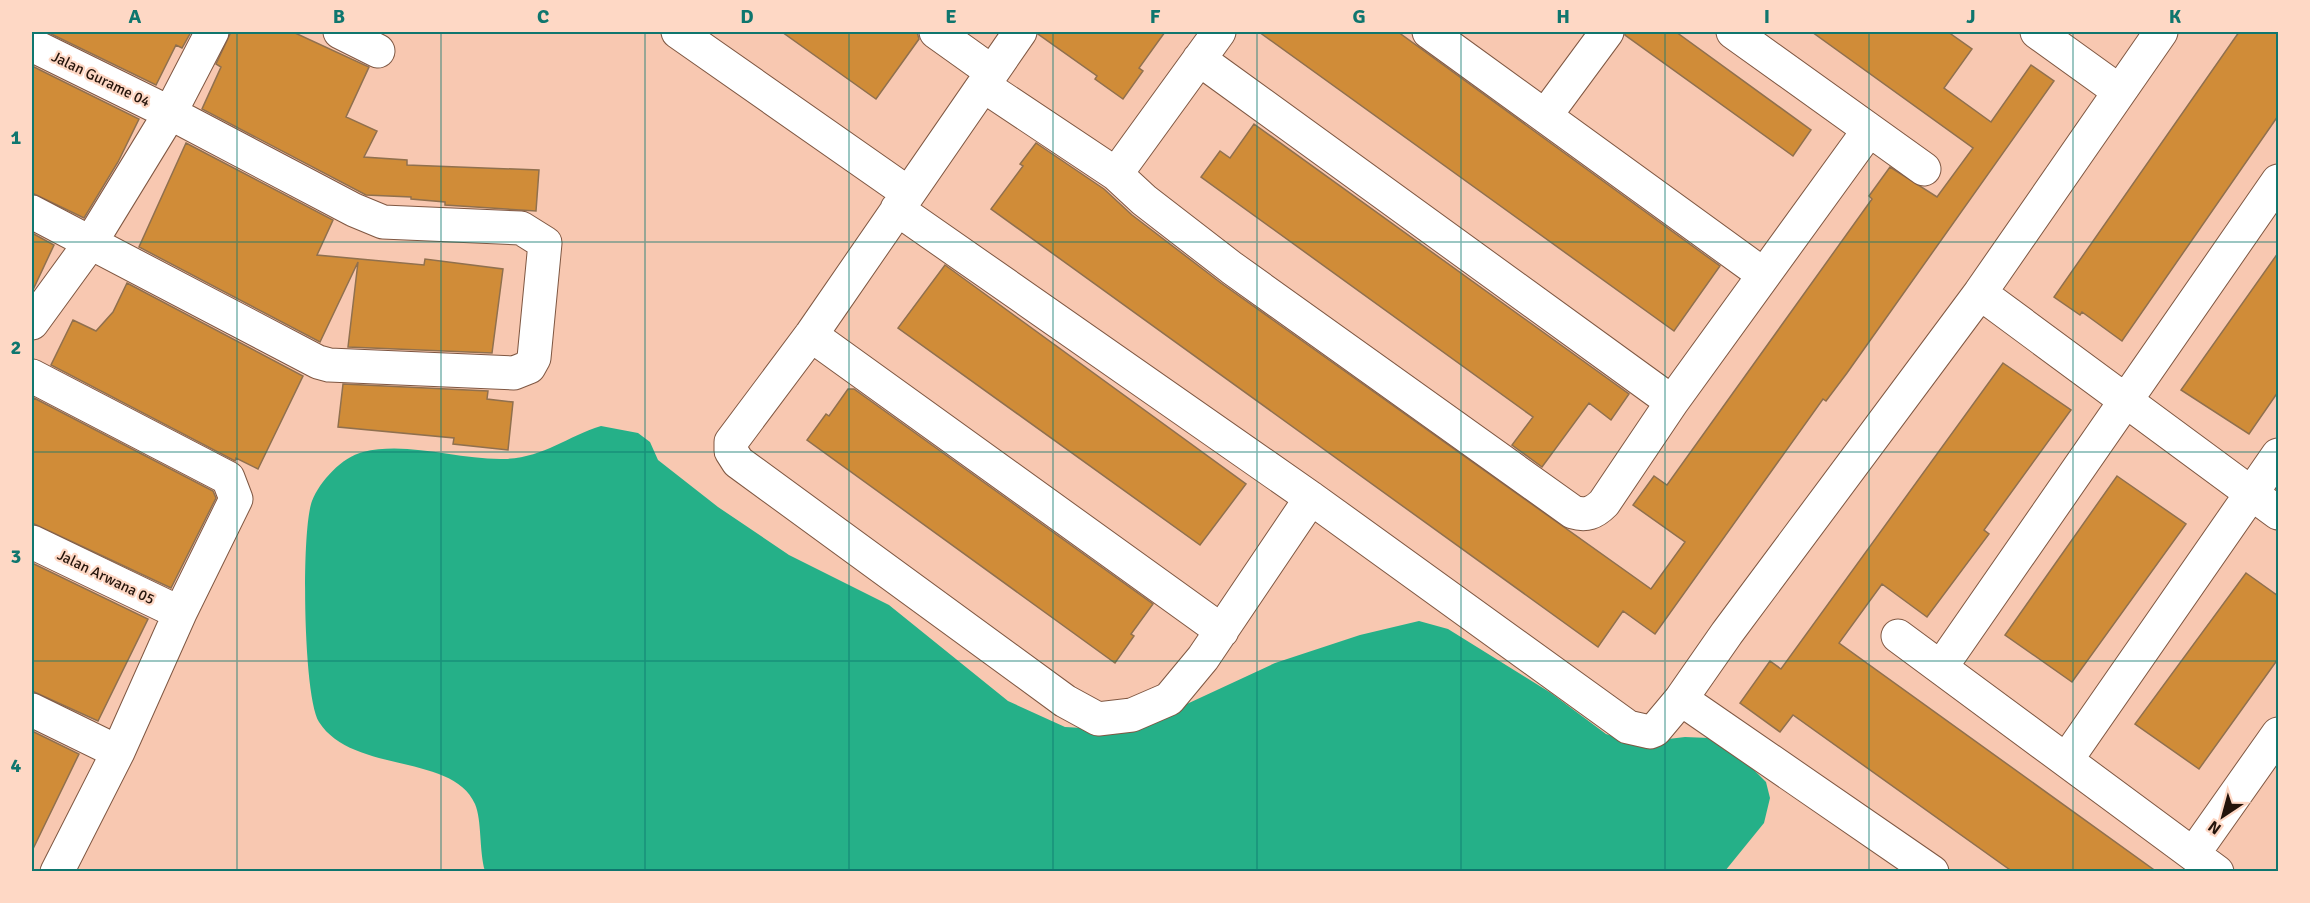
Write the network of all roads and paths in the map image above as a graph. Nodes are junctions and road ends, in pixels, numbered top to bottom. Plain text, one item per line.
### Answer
1 (212, 32) edge
2 (340, 32) edge
3 (678, 32) edge
4 (936, 32) edge
5 (1020, 32) edge
6 (1219, 32) edge
7 (1429, 32) edge
8 (1607, 32) edge
9 (1733, 32) edge
10 (2037, 32) edge
11 (2161, 32) edge
12 (32, 45) edge
13 (378, 51) dead end
14 (1199, 59) junction
15 (988, 79) junction
16 (2119, 91) junction
17 (170, 113) junction
18 (1545, 116) junction
19 (1869, 130) junction
20 (1924, 170) dead end
21 (1116, 174) junction
22 (2278, 181) edge
23 (902, 201) junction
24 (32, 212) edge
25 (91, 242) junction
26 (1764, 275) junction
27 (1980, 293) junction
28 (32, 323) edge
29 (811, 335) junction
30 (32, 375) edge
31 (2125, 401) junction
32 (1672, 402) junction
33 (2278, 455) edge
34 (2252, 494) junction
35 (1311, 498) junction
36 (2278, 513) edge
37 (32, 542) edge
38 (180, 613) junction
39 (1222, 631) junction
40 (1898, 636) dead end
41 (1941, 667) junction
42 (1681, 699) junction
43 (32, 710) edge
44 (2278, 734) edge
45 (118, 752) junction
46 (2067, 759) junction
47 (2206, 862) edge
48 (32, 868) edge
49 (38, 872) edge
50 (57, 872) edge
51 (1932, 872) edge

1 - 17 street
2 - 13 street
3 - 23 street
4 - 15 street
5 - 15 street
6 - 14 street
7 - 18 street
8 - 18 street
9 - 19 street
10 - 16 street
11 - 16 street
12 - 17 street, Jalan Gurame 04
14 - 21 street
14 - 32 street
15 - 21 street
15 - 23 street
16 - 27 street
17 - 25 street
17 - 25 street, Jalan Gurame 04
18 - 26 street
19 - 20 street
19 - 26 street
21 - 32 street
22 - 31 street
23 - 29 street
23 - 35 street
24 - 25 street
25 - 28 street
26 - 32 street
27 - 31 street
27 - 42 street
29 - 39 street
29 - 39 street
30 - 38 street
31 - 34 street
31 - 41 street
33 - 34 street
34 - 36 street
34 - 46 street
35 - 39 street
35 - 42 street
37 - 38 street, Jalan Arwana 05
38 - 45 street
40 - 41 street
41 - 46 street
42 - 51 street
43 - 45 street
44 - 47 street
45 - 50 street
46 - 47 street
48 - 49 street

